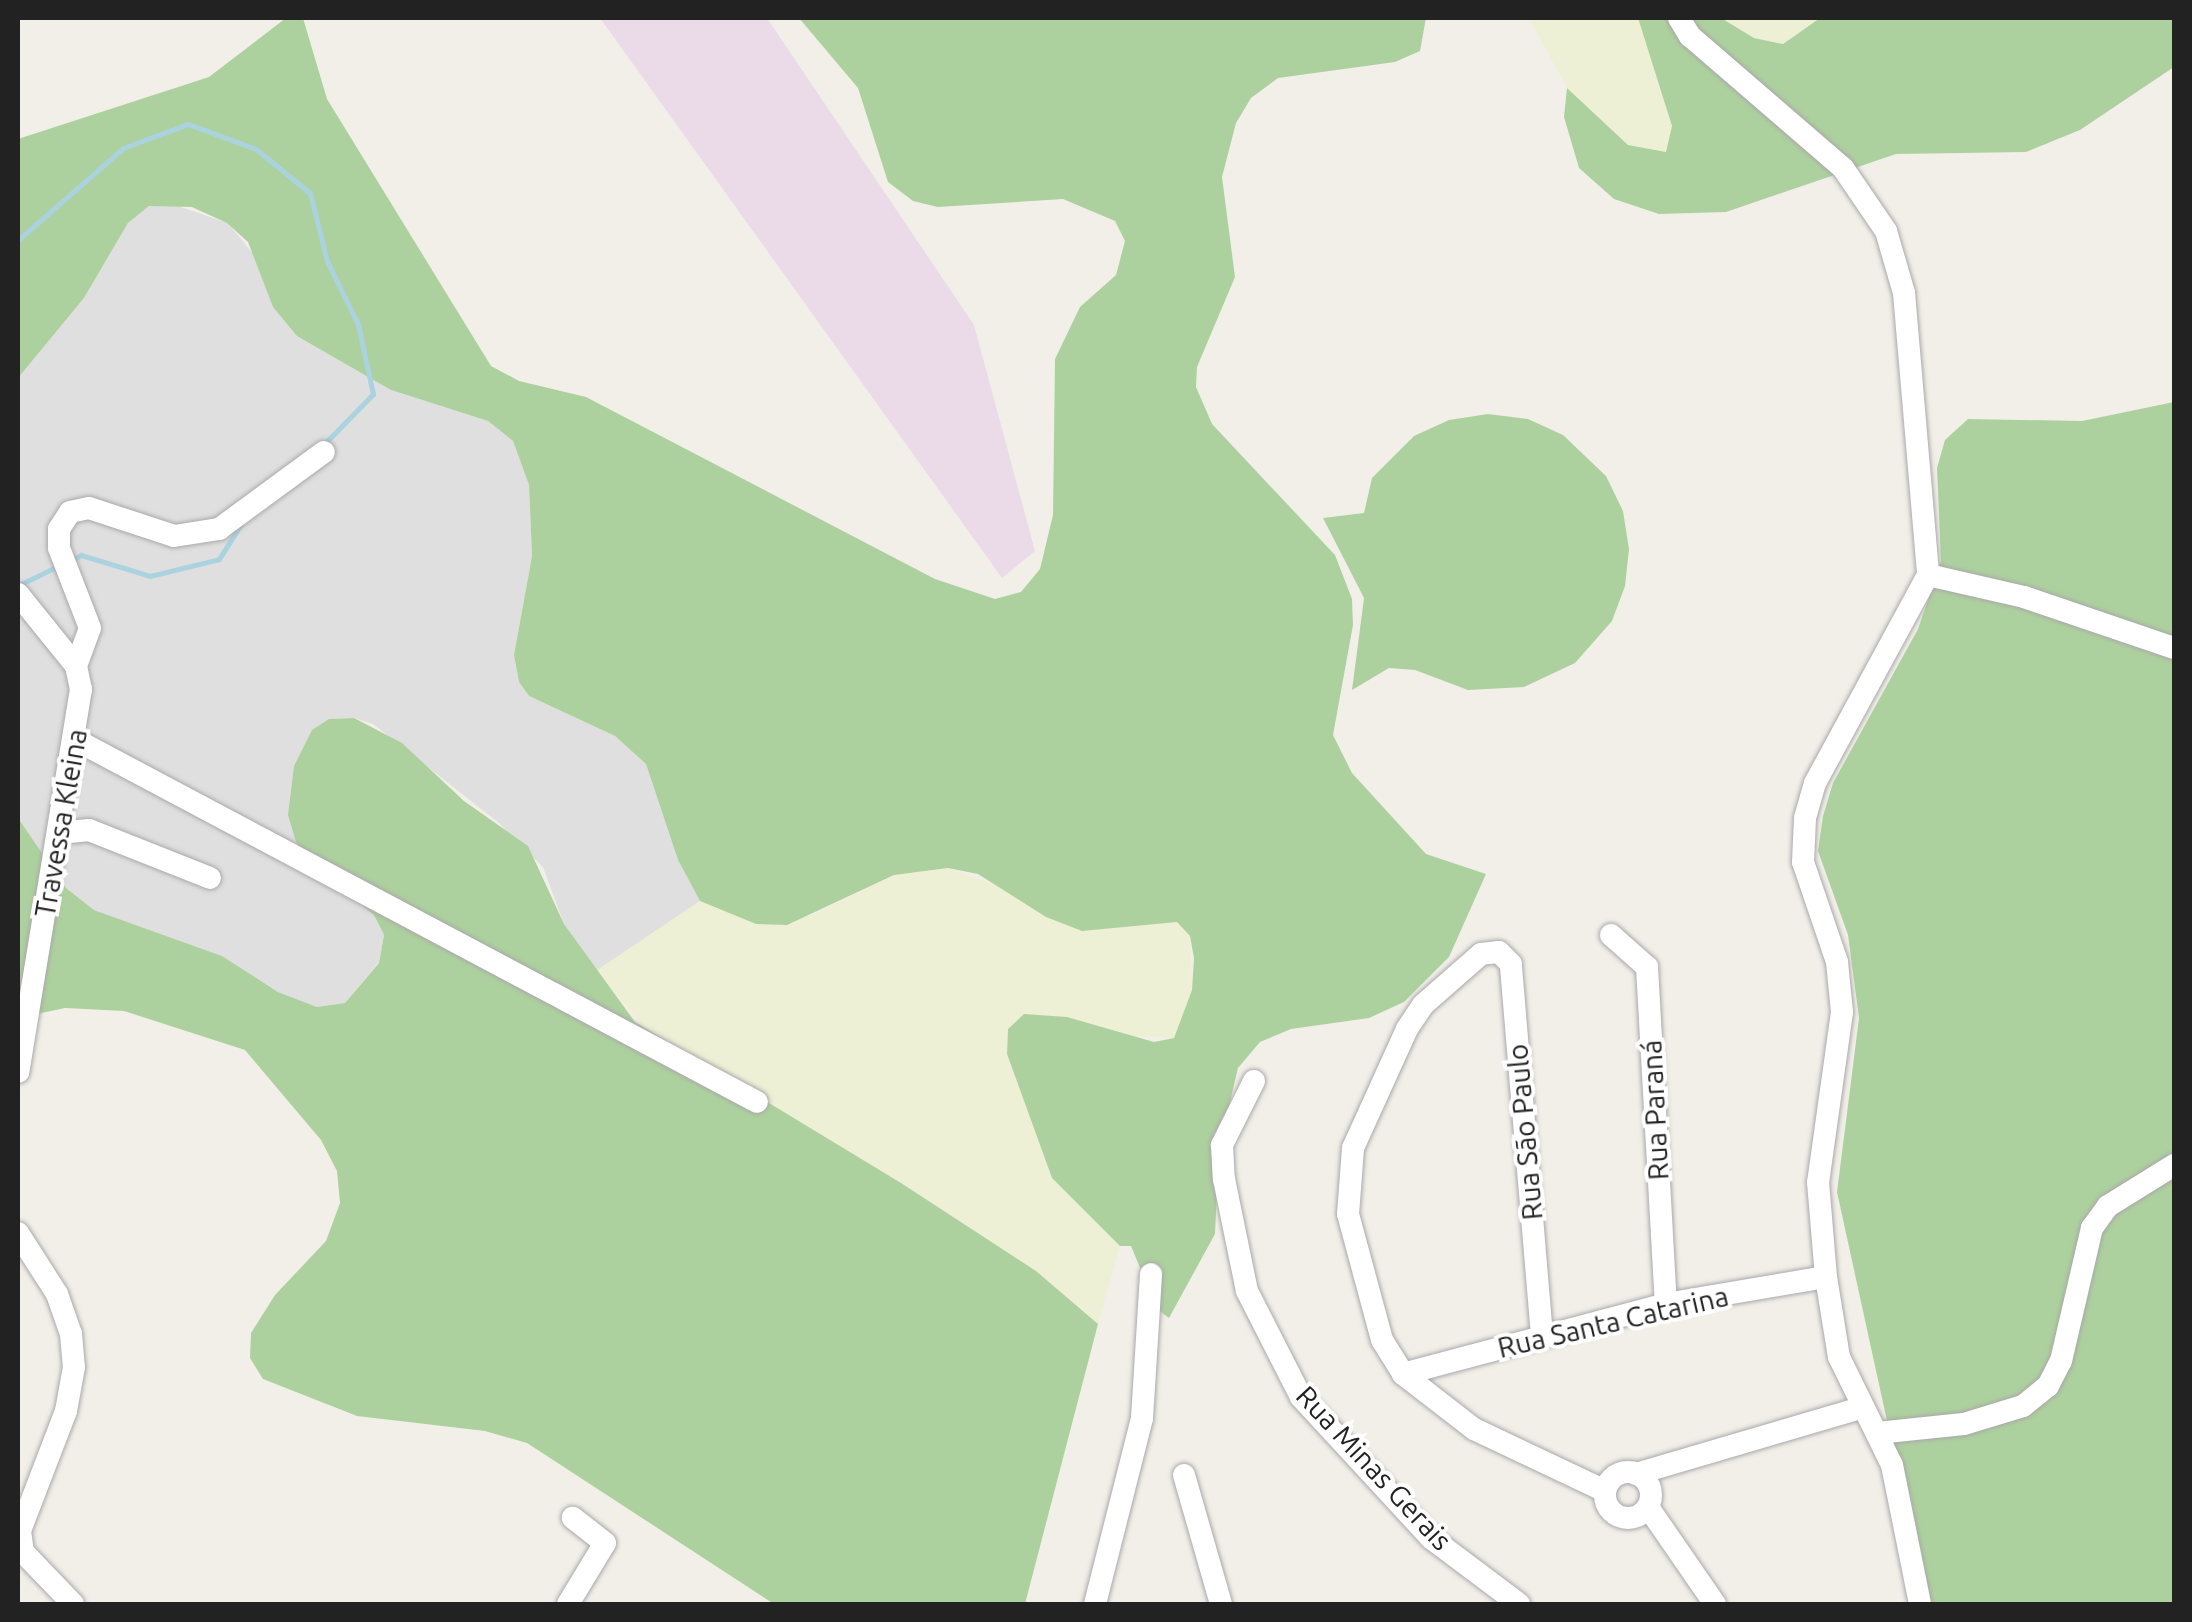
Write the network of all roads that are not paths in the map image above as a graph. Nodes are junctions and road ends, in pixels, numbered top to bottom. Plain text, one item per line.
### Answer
1 (1679, 18) edge
2 (324, 452) dead end
3 (1928, 575) junction
4 (18, 594) edge
5 (2174, 648) edge
6 (76, 666) junction
7 (76, 740) junction
8 (60, 833) junction
9 (210, 878) dead end
10 (1611, 934) dead end
11 (18, 1072) edge
12 (1254, 1081) dead end
13 (757, 1102) dead end
14 (2174, 1165) edge
15 (18, 1233) edge
16 (1151, 1274) dead end
17 (1826, 1278) junction
18 (1666, 1304) junction
19 (1542, 1336) junction
20 (1403, 1374) junction
21 (1860, 1408) junction
22 (1877, 1434) junction
23 (1636, 1474) junction
24 (1184, 1475) dead end
25 (1605, 1492) junction
26 (1648, 1507) junction
27 (572, 1518) dead end
28 (73, 1604) edge
29 (568, 1604) edge
30 (1095, 1604) edge
31 (1221, 1604) edge
32 (1519, 1604) edge
33 (1716, 1604) edge
34 (1920, 1604) edge

1 - 3 street
2 - 6 street, Travessa Kleina
3 - 5 street
3 - 17 street
4 - 6 street
6 - 7 street, Travessa Kleina
7 - 8 street, Travessa Kleina
7 - 13 street
8 - 9 street
8 - 11 street, Travessa Kleina
10 - 18 street, Rua Paraná
12 - 32 street, Rua Minas Gerais
14 - 22 street
15 - 28 street
16 - 30 street
17 - 18 street, Rua Santa Catarina
17 - 21 street
18 - 19 street, Rua Santa Catarina
19 - 20 street, Rua Santa Catarina
19 - 20 street, Rua São Paulo
20 - 25 street
21 - 22 street
21 - 23 street
22 - 34 street
23 - 25 street
23 - 26 street
24 - 31 street
25 - 26 street
26 - 33 street
27 - 29 street

